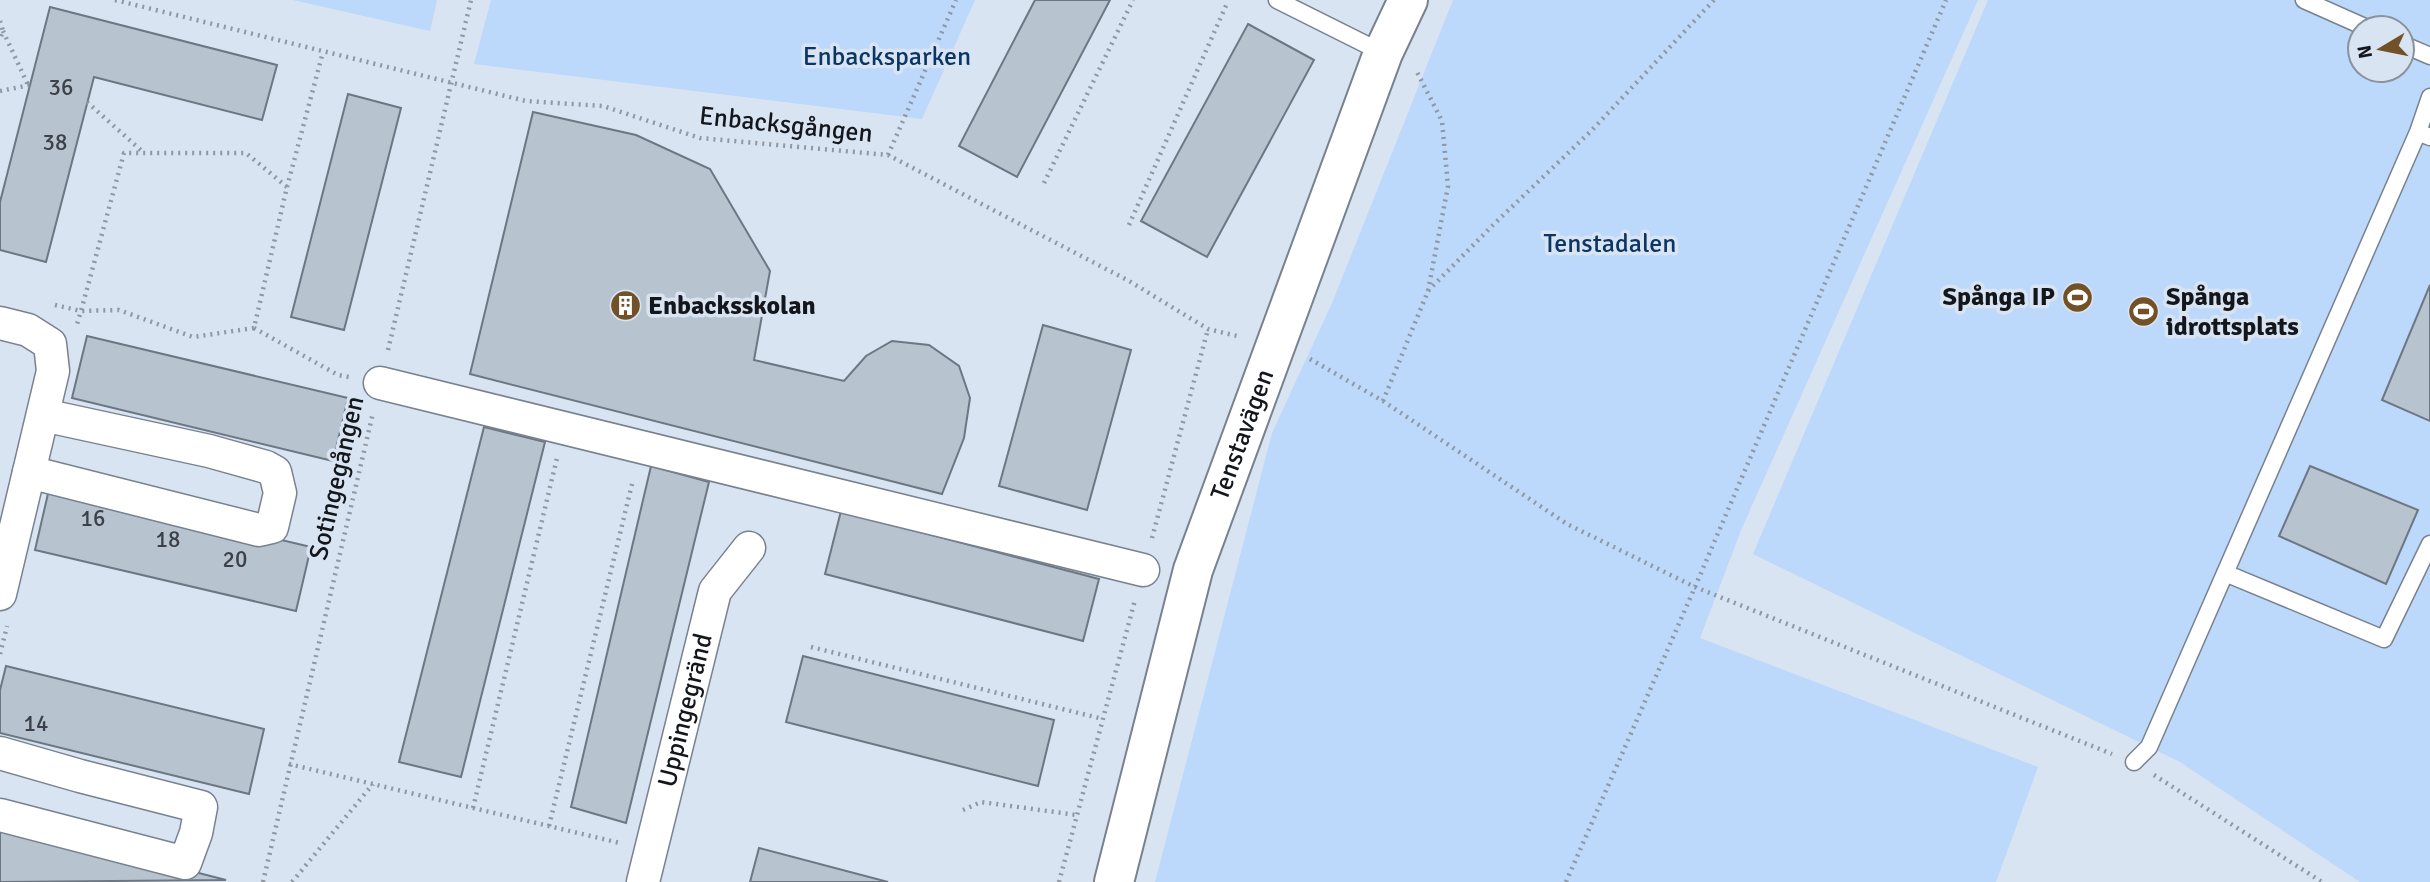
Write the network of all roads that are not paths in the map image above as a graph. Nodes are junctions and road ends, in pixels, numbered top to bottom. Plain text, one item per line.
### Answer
1 (1277, 0) edge
2 (1408, 0) edge
3 (2304, 0) edge
4 (1301, 6) edge
5 (2346, 19) edge
6 (1383, 53) junction
7 (2430, 97) edge
8 (2424, 135) edge
9 (0, 323) edge
10 (380, 383) road end
11 (43, 415) junction
12 (29, 472) junction
13 (2430, 544) edge
14 (749, 548) dead end
15 (1143, 570) dead end
16 (2225, 573) junction
17 (0, 594) edge
18 (0, 753) edge
19 (2134, 762) road end
20 (0, 815) edge
21 (643, 882) edge
22 (1114, 882) edge

1 - 4 lane
2 - 6 street, Tenstavägen
3 - 5 lane
4 - 6 lane
6 - 22 street, Tenstavägen
7 - 8 lane
8 - 16 lane
9 - 11 street
10 - 15 street
11 - 12 street
11 - 12 street
12 - 17 street
13 - 16 lane
14 - 21 street, Uppingegränd
16 - 19 lane
18 - 20 street

